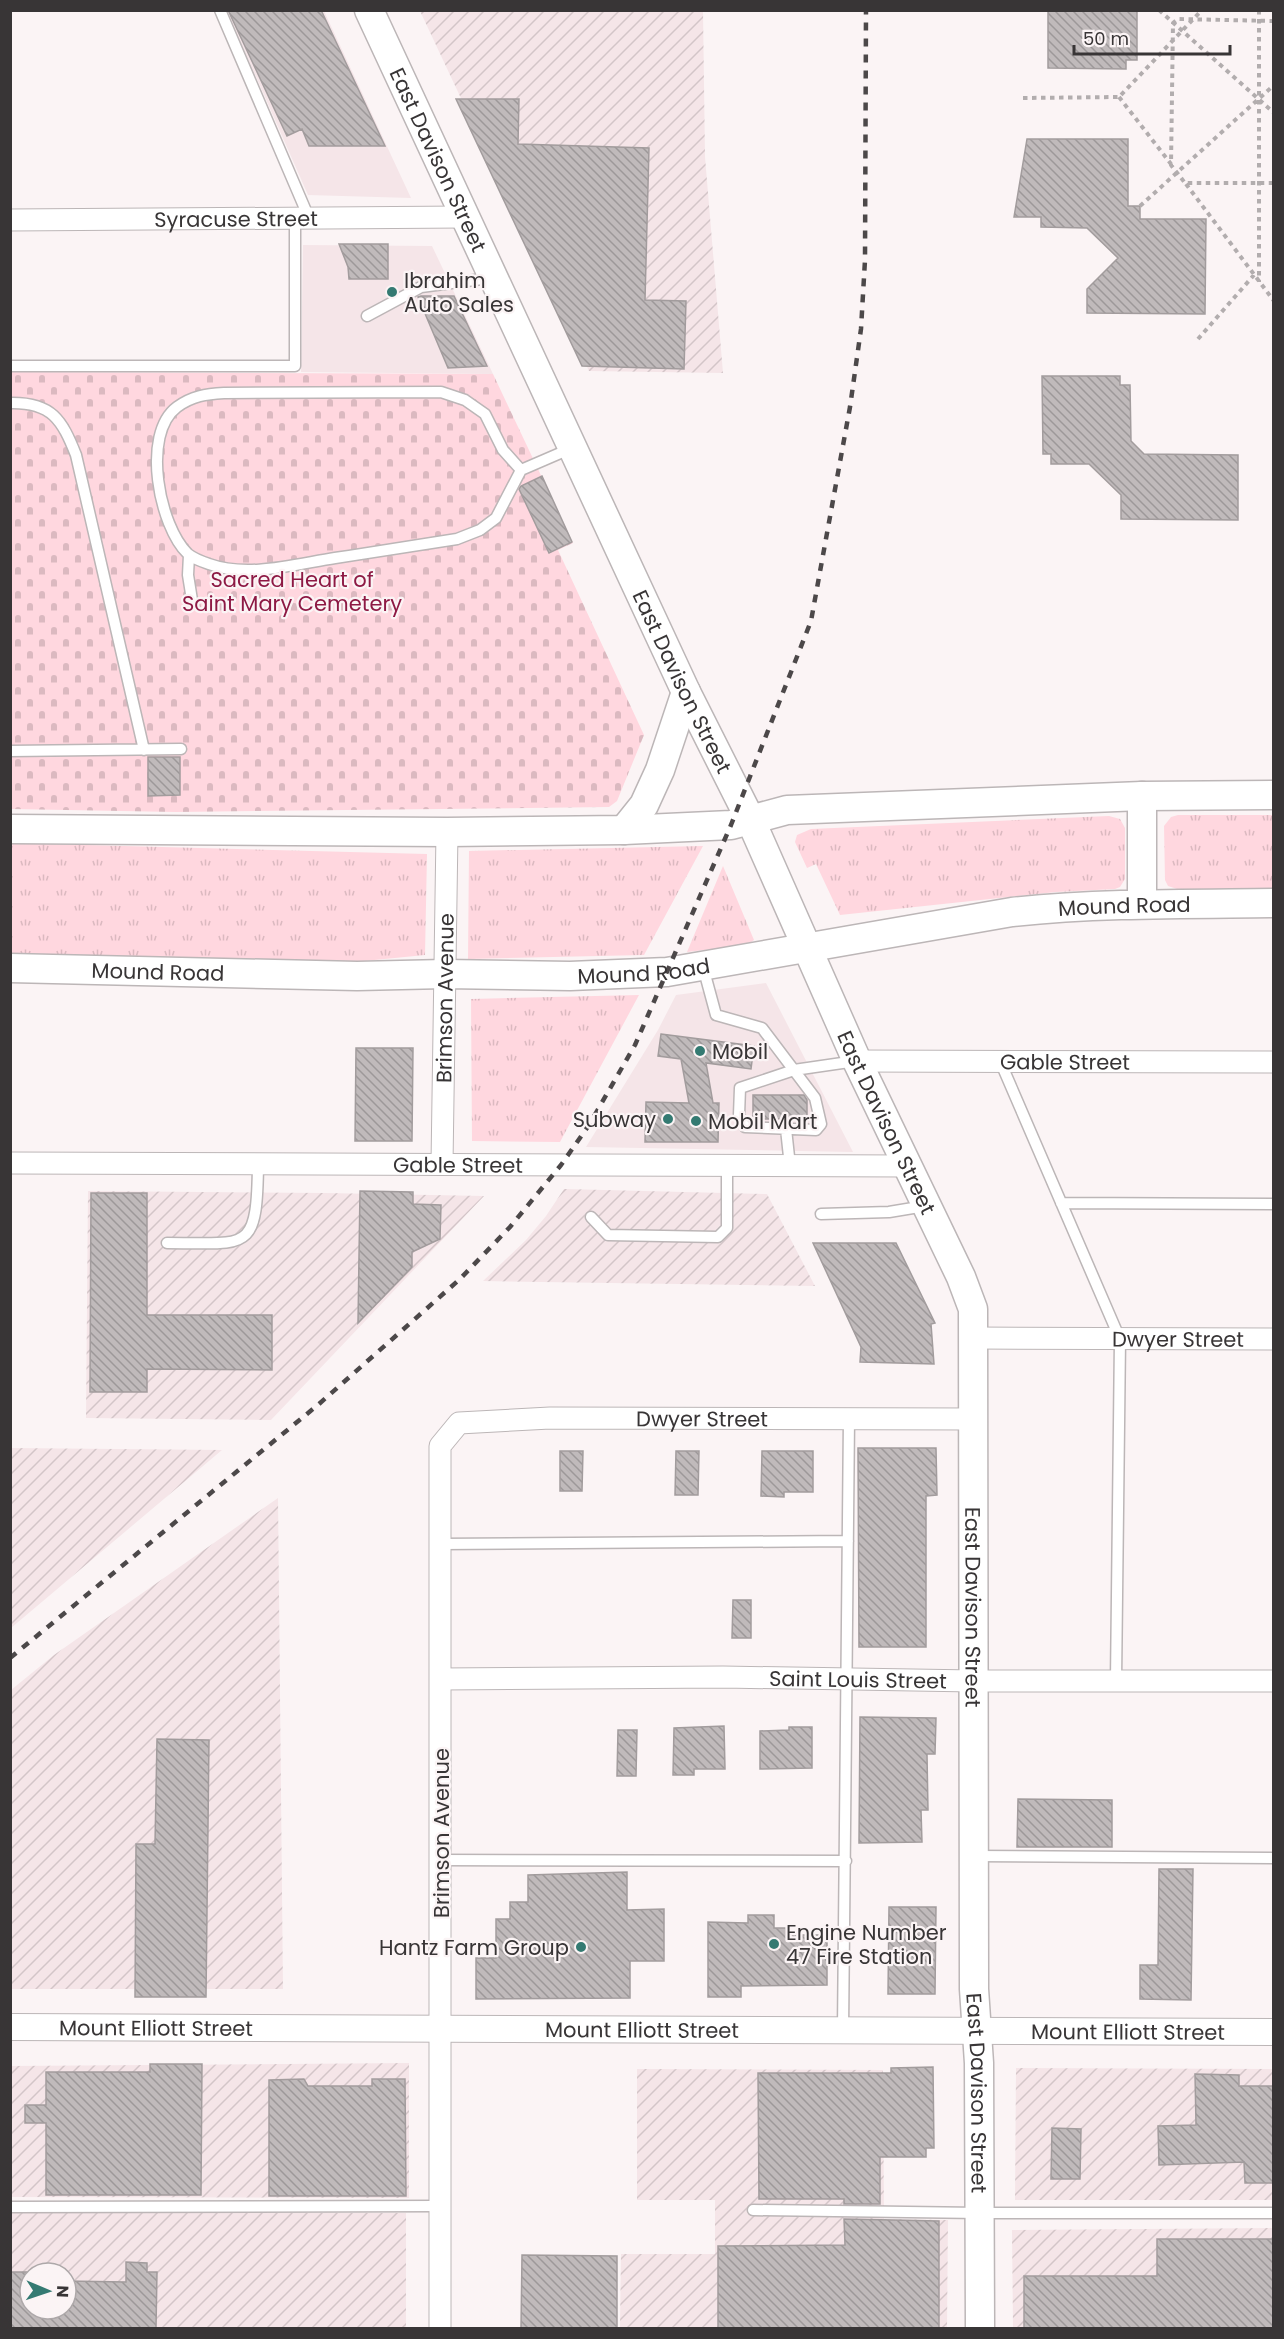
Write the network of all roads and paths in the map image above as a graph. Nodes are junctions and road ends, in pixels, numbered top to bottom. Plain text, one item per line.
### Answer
1 (220, 10) edge
2 (369, 10) edge
3 (1159, 10) edge
4 (1202, 10) edge
5 (1259, 10) edge
6 (1193, 19) junction
7 (1259, 20) junction
8 (1274, 21) edge
9 (1173, 23) junction
10 (1182, 31) junction
11 (1172, 42) junction
12 (1274, 85) edge
13 (1119, 97) junction
14 (1023, 98) dead end
15 (1258, 99) junction
16 (1274, 113) edge
17 (1171, 165) junction
18 (1177, 173) junction
19 (1185, 183) junction
20 (1259, 183) junction
21 (1274, 183) edge
22 (1140, 206) dead end
23 (464, 217) junction
24 (302, 218) junction
25 (10, 220) edge
26 (1254, 275) junction
27 (492, 278) junction
28 (1259, 282) junction
29 (1274, 300) edge
30 (366, 316) dead end
31 (1198, 339) dead end
32 (10, 366) edge
33 (10, 403) edge
34 (572, 448) junction
35 (521, 471) junction
36 (189, 555) junction
37 (192, 600) dead end
38 (686, 692) junction
39 (181, 749) dead end
40 (144, 750) junction
41 (10, 752) edge
42 (1274, 795) edge
43 (1142, 796) junction
44 (751, 821) junction
45 (10, 829) edge
46 (624, 830) junction
47 (447, 832) junction
48 (1274, 903) edge
49 (1142, 904) junction
50 (808, 948) junction
51 (703, 966) junction
52 (10, 968) edge
53 (445, 974) junction
54 (857, 1061) junction
55 (1000, 1061) junction
56 (1274, 1062) edge
57 (794, 1070) junction
58 (786, 1129) junction
59 (10, 1163) edge
60 (258, 1164) junction
61 (442, 1164) junction
62 (727, 1166) junction
63 (790, 1166) junction
64 (908, 1166) junction
65 (1061, 1203) junction
66 (1274, 1204) edge
67 (927, 1206) junction
68 (821, 1214) dead end
69 (591, 1218) dead end
70 (166, 1243) dead end
71 (974, 1338) junction
72 (1120, 1339) junction
73 (1274, 1339) edge
74 (849, 1418) junction
75 (975, 1419) junction
76 (440, 1446) joint
77 (848, 1540) junction
78 (440, 1544) junction
79 (441, 1679) junction
80 (847, 1679) junction
81 (974, 1681) junction
82 (1116, 1681) junction
83 (1274, 1681) edge
84 (974, 1856) junction
85 (1274, 1858) edge
86 (440, 1860) junction
87 (846, 1861) junction
88 (10, 2027) edge
89 (440, 2030) junction
90 (843, 2031) junction
91 (977, 2032) junction
92 (1274, 2032) edge
93 (440, 2206) junction
94 (10, 2207) edge
95 (753, 2210) dead end
96 (980, 2213) junction
97 (1274, 2213) edge
98 (440, 2328) edge
99 (980, 2328) edge

1 - 24 lane
2 - 23 main road, East Davison Street
3 - 9 path
4 - 6 path
5 - 7 path
6 - 7 path
6 - 9 path
6 - 10 path
7 - 8 path
7 - 15 path
9 - 10 path
9 - 11 path
10 - 11 path
10 - 15 path
11 - 13 path
11 - 17 path
12 - 15 path
13 - 14 path
13 - 17 path
15 - 16 path
15 - 18 path
15 - 20 path
17 - 18 path
18 - 19 path
18 - 22 path
19 - 20 path
19 - 26 path
20 - 21 path
20 - 28 path
23 - 24 street, Syracuse Street
23 - 27 main road, East Davison Street
24 - 25 street, Syracuse Street
24 - 32 lane
26 - 28 path
26 - 31 path
27 - 30 lane
27 - 34 main road, East Davison Street
28 - 29 path
33 - 40 lane
34 - 35 lane
34 - 38 main road, East Davison Street
35 - 36 lane
35 - 36 lane
36 - 37 lane
38 - 44 main road, East Davison Street
38 - 46 main road
39 - 40 lane
40 - 41 lane
42 - 43 main road
43 - 44 main road
43 - 49 main road
44 - 46 main road
44 - 50 main road, East Davison Street
45 - 47 main road
46 - 47 main road
47 - 53 street, Brimson Avenue
48 - 49 main road, Mound Road
49 - 50 main road, Mound Road
50 - 51 main road, Mound Road
50 - 54 main road, East Davison Street
51 - 53 main road, Mound Road
51 - 57 lane
52 - 53 main road, Mound Road
53 - 61 street, Brimson Avenue
54 - 55 street, Gable Street
54 - 57 lane
54 - 64 main road, East Davison Street
55 - 56 street, Gable Street
55 - 65 lane
57 - 58 lane
57 - 58 lane
58 - 63 lane
59 - 60 street, Gable Street
60 - 61 street, Gable Street
60 - 70 lane
61 - 62 street, Gable Street
62 - 63 street, Gable Street
62 - 69 lane
63 - 64 street, Gable Street
64 - 67 main road, East Davison Street
65 - 66 lane
65 - 72 lane
67 - 68 lane
67 - 71 main road, East Davison Street
71 - 72 street, Dwyer Street
71 - 75 main road, East Davison Street
72 - 73 street, Dwyer Street
72 - 82 lane
74 - 75 street, Dwyer Street
74 - 76 street, Dwyer Street
74 - 77 lane
75 - 81 main road, East Davison Street
76 - 78 street, Brimson Avenue
77 - 78 lane
77 - 80 lane
78 - 79 street, Brimson Avenue
79 - 80 street, Saint Louis Street
79 - 86 street, Brimson Avenue
80 - 81 street, Saint Louis Street
80 - 87 lane
81 - 82 street, Saint Louis Street
81 - 84 main road, East Davison Street
82 - 83 street, Saint Louis Street
84 - 85 lane
84 - 91 main road, East Davison Street
86 - 87 lane
86 - 89 street, Brimson Avenue
87 - 90 lane
88 - 89 street, Mount Elliott Street
89 - 90 street, Mount Elliott Street
89 - 93 street, Brimson Avenue
90 - 91 street, Mount Elliott Street
91 - 92 street, Mount Elliott Street
91 - 96 main road, East Davison Street
93 - 94 lane
93 - 98 street, Brimson Avenue
95 - 96 lane
96 - 97 lane
96 - 99 main road, East Davison Street

